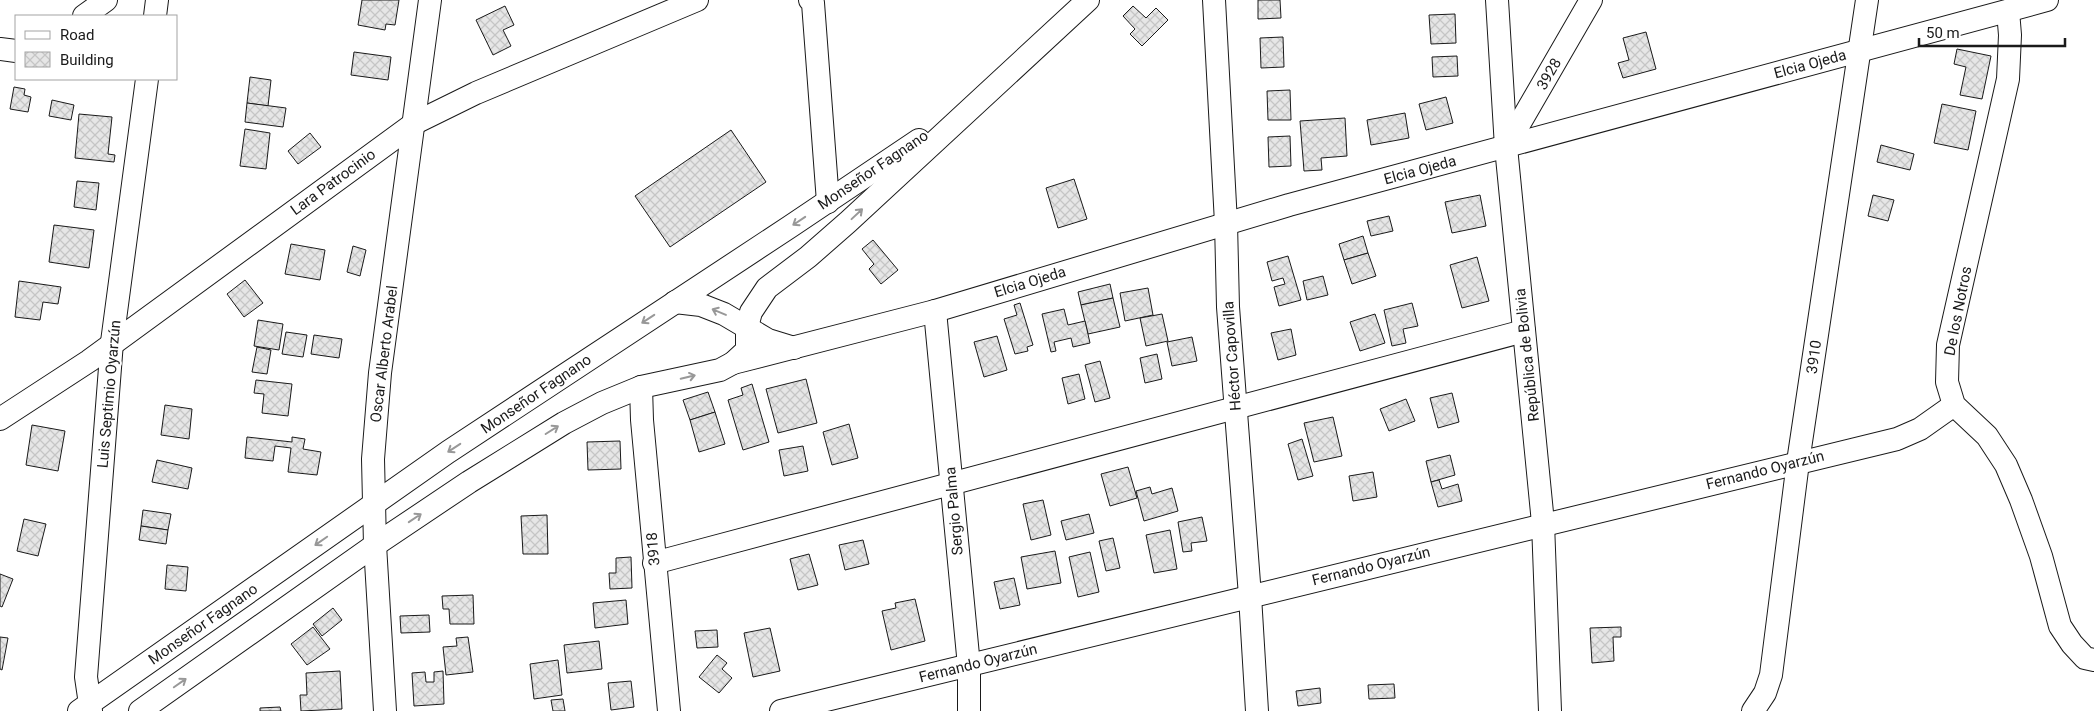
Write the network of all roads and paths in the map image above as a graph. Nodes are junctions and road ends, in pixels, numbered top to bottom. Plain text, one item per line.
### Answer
1 (106, 0) edge
2 (157, 0) edge
3 (430, 0) edge
4 (697, 0) edge
5 (810, 0) edge
6 (1088, 0) edge
7 (1214, 0) edge
8 (1497, 0) edge
9 (1591, 0) edge
10 (1867, 0) edge
11 (2047, 0) edge
12 (2008, 11) junction
13 (85, 15) edge
14 (155, 15) edge
15 (0, 49) edge
16 (1859, 50) junction
17 (15, 51) edge
18 (147, 80) edge
19 (997, 84) junction
20 (415, 124) junction
21 (1506, 147) junction
22 (828, 202) junction
23 (1226, 223) junction
24 (675, 302) junction
25 (935, 311) junction
26 (747, 327) junction
27 (1524, 331) junction
28 (112, 342) junction
29 (794, 348) junction
30 (733, 363) junction
31 (641, 387) junction
32 (1954, 405) junction
33 (1236, 408) junction
34 (0, 419) edge
35 (1798, 462) junction
36 (952, 483) junction
37 (373, 504) junction
38 (1543, 524) junction
39 (375, 545) junction
40 (654, 563) junction
41 (1250, 596) junction
42 (2094, 660) edge
43 (969, 666) junction
44 (86, 708) edge
45 (140, 711) edge
46 (385, 711) edge
47 (668, 711) edge
48 (781, 711) edge
49 (969, 711) edge
50 (1256, 711) edge
51 (1550, 711) edge
52 (1753, 711) edge

1 - 13 street
2 - 14 street
3 - 20 street, Oscar Alberto Arabel
4 - 20 street, Lara Patrocinio
5 - 22 street
6 - 19 street, Monseñor Fagnano
7 - 23 street, Héctor Capovilla
8 - 21 street, República de Bolivia
9 - 21 street, 3928
10 - 16 street, 3910
11 - 12 street, Elcia Ojeda
12 - 16 street, Elcia Ojeda
12 - 32 street, De los Notros
15 - 17 street
16 - 21 street, Elcia Ojeda
16 - 35 street, 3910
18 - 28 street, Luis Septimio Oyarzún
19 - 22 street, Monseñor Fagnano
26 -> 19 street, Monseñor Fagnano
20 - 28 street, Lara Patrocinio
20 - 37 street, Oscar Alberto Arabel
21 - 23 street, Elcia Ojeda
21 - 27 street, República de Bolivia
22 -> 24 street, Monseñor Fagnano
23 - 25 street, Elcia Ojeda
23 - 33 street, Héctor Capovilla
26 -> 24 street
24 -> 37 street, Monseñor Fagnano
25 - 29 street, Elcia Ojeda
25 - 36 street, Sergio Palma
26 - 29 street
26 - 30 street, Monseñor Fagnano
27 - 33 street
27 - 38 street, República de Bolivia
28 - 34 street, Lara Patrocinio
28 - 44 street, Luis Septimio Oyarzún
29 - 30 street, Elcia Ojeda
31 -> 30 street
39 -> 31 street
31 - 40 street, 3918
32 - 35 street, Fernando Oyarzún
32 - 42 street
33 - 36 street
33 - 41 street, Héctor Capovilla
35 - 38 street, Fernando Oyarzún
35 - 52 street, 3910
36 - 40 street
36 - 43 street, Sergio Palma
37 - 39 street, Oscar Alberto Arabel
37 -> 44 street, Monseñor Fagnano
38 - 41 street, Fernando Oyarzún
38 - 51 street, República de Bolivia
45 -> 39 street
39 - 46 street, Oscar Alberto Arabel
40 - 47 street, 3918
41 - 43 street, Fernando Oyarzún
41 - 50 street, Héctor Capovilla
43 - 48 street, Fernando Oyarzún
43 - 49 street, Sergio Palma

